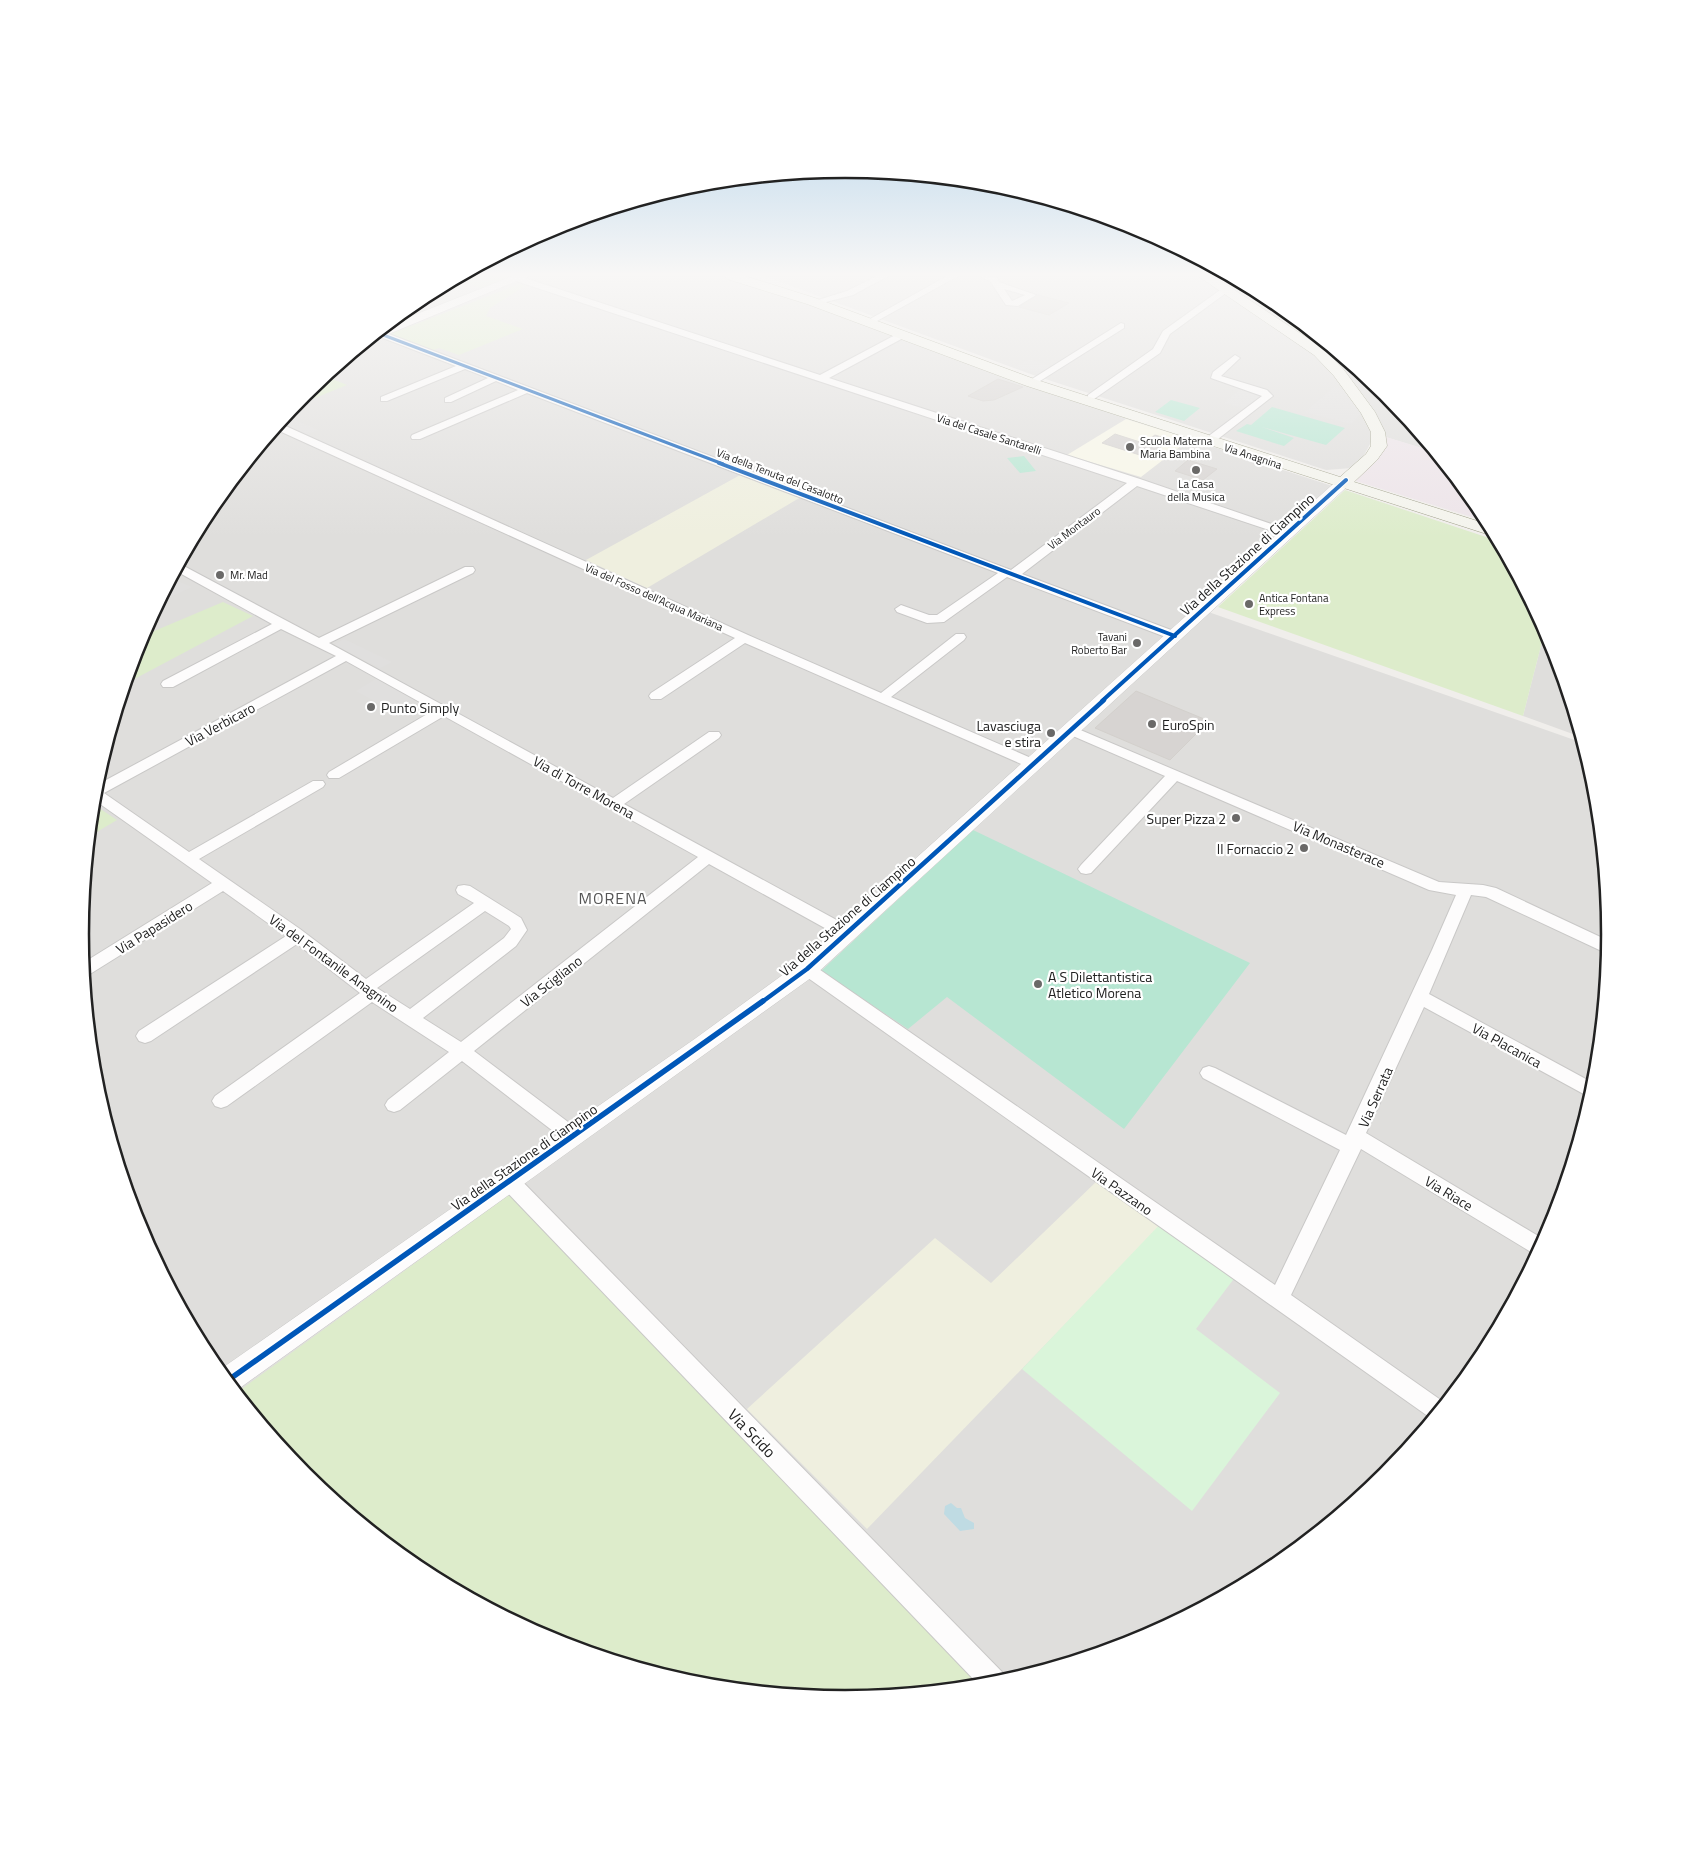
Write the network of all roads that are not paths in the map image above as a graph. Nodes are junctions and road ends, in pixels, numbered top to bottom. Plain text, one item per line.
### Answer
1 (456, 363) edge
2 (774, 363) edge
3 (849, 363) edge
4 (978, 363) edge
5 (994, 363) edge
6 (1062, 363) edge
7 (1140, 363) edge
8 (1229, 363) edge
9 (1335, 363) edge
10 (464, 366) junction
11 (496, 378) junction
12 (820, 379) junction
13 (1037, 379) junction
14 (526, 390) junction
15 (1091, 397) junction
16 (384, 399) dead end
17 (448, 400) dead end
18 (282, 428) edge
19 (416, 437) dead end
20 (1214, 437) junction
21 (1343, 477) junction
22 (1136, 481) junction
23 (1478, 521) edge
24 (1483, 528) edge
25 (1288, 533) junction
26 (183, 569) edge
27 (469, 570) dead end
28 (1008, 574) junction
29 (902, 609) dead end
30 (281, 624) junction
31 (1175, 636) junction
32 (960, 637) dead end
33 (744, 638) junction
34 (319, 643) junction
35 (346, 656) junction
36 (168, 684) dead end
37 (656, 696) dead end
38 (882, 699) junction
39 (444, 710) junction
40 (1071, 730) junction
41 (714, 735) dead end
42 (1033, 764) junction
43 (1175, 774) junction
44 (334, 775) dead end
45 (318, 784) dead end
46 (103, 787) edge
47 (101, 797) edge
48 (614, 804) junction
49 (708, 856) junction
50 (188, 859) junction
51 (1086, 869) dead end
52 (224, 883) junction
53 (464, 890) dead end
54 (1464, 891) junction
55 (485, 903) junction
56 (847, 933) junction
57 (298, 936) junction
58 (1601, 944) edge
59 (90, 966) edge
60 (807, 969) junction
61 (369, 990) junction
62 (1420, 997) junction
63 (410, 1018) junction
64 (145, 1036) dead end
65 (462, 1052) junction
66 (1209, 1073) dead end
67 (1586, 1088) edge
68 (221, 1101) dead end
69 (394, 1105) dead end
70 (573, 1136) junction
71 (1354, 1142) junction
72 (509, 1182) junction
73 (1534, 1245) edge
74 (1278, 1300) junction
75 (233, 1377) edge
76 (1434, 1408) edge
77 (989, 1677) edge

1 - 10 street, Via della Tenuta del Casalotto
2 - 12 street, Via del Casale Santarelli
3 - 12 street
4 - 21 main road, Via Anagnina
5 - 13 main road, Via Anagnina
6 - 13 street
7 - 15 street
8 - 20 street
9 - 21 main road
10 - 11 street, Via della Tenuta del Casalotto
10 - 16 street
11 - 14 street, Via della Tenuta del Casalotto
11 - 17 street
12 - 22 street, Via del Casale Santarelli
13 - 15 main road, Via Anagnina
14 - 19 street
14 - 28 street, Via della Tenuta del Casalotto
15 - 20 main road, Via Anagnina
18 - 33 street, Via del Fosso dell'Acqua Mariana
20 - 21 main road, Via Anagnina
21 - 23 main road, Via Anagnina
21 - 24 main road, Via Anagnina
21 - 25 street, Via della Stazione di Ciampino
22 - 25 street, Via del Casale Santarelli
22 - 28 street, Via Montauro
25 - 31 street, Via della Stazione di Ciampino
26 - 30 street, Via di Torre Morena
27 - 34 street
28 - 29 street, Via Montauro
28 - 31 street, Via della Tenuta del Casalotto
30 - 34 street, Via di Torre Morena
30 - 36 street
31 - 40 street, Via della Stazione di Ciampino
32 - 38 street
33 - 37 street
33 - 38 street, Via del Fosso dell'Acqua Mariana
34 - 35 street, Via di Torre Morena
35 - 39 street, Via di Torre Morena
35 - 46 street, Via Verbicaro
38 - 42 street, Via del Fosso dell'Acqua Mariana
39 - 44 street
39 - 48 street, Via di Torre Morena
40 - 42 street, Via della Stazione di Ciampino
40 - 43 street, Via Monasterace
41 - 48 street
42 - 56 street, Via della Stazione di Ciampino
43 - 51 street
43 - 54 street, Via Monasterace
45 - 50 street
47 - 50 street, Via del Fontanile Anagnino
48 - 49 street, Via di Torre Morena
49 - 56 street, Via di Torre Morena
49 - 65 street, Via Scigliano
50 - 52 street, Via del Fontanile Anagnino
52 - 57 street, Via del Fontanile Anagnino
52 - 59 street, Via Papasidero
53 - 55 street
54 - 58 street, Via Monasterace
54 - 62 street, Via Serrata
55 - 61 street
55 - 63 street
56 - 60 street, Via della Stazione di Ciampino
57 - 61 street, Via del Fontanile Anagnino
57 - 64 street
60 - 70 street, Via della Stazione di Ciampino
60 - 74 street, Via Pazzano
61 - 63 street, Via del Fontanile Anagnino
61 - 68 street
62 - 67 street, Via Placanica
62 - 71 street, Via Serrata
63 - 65 street, Via del Fontanile Anagnino
65 - 69 street, Via Scigliano
65 - 70 street, Via del Fontanile Anagnino
66 - 71 street, Via Riace
70 - 72 street, Via della Stazione di Ciampino
71 - 73 street, Via Riace
71 - 74 street, Via Serrata
72 - 75 street, Via della Stazione di Ciampino
72 - 77 street, Via Scido
74 - 76 street, Via Pazzano

